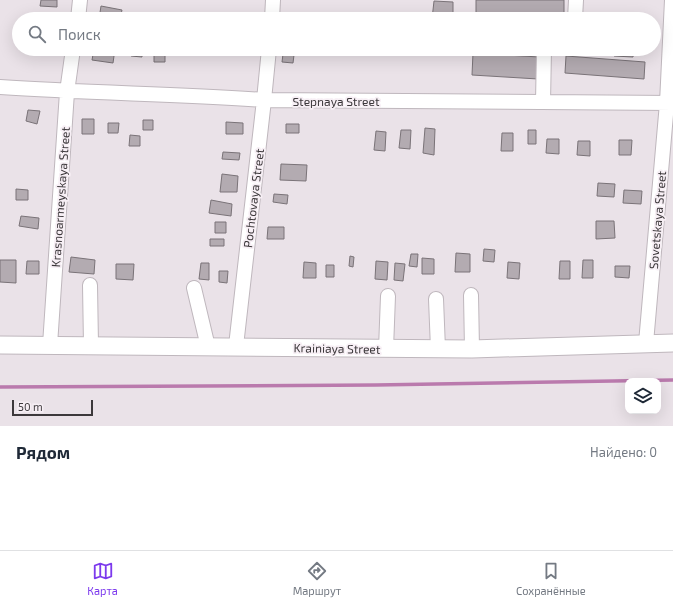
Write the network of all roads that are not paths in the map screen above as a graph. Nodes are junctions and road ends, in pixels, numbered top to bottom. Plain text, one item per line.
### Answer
1 (80, 0) edge
2 (273, 0) edge
3 (576, 0) edge
4 (672, 0) edge
5 (79, 12) edge
6 (272, 12) edge
7 (575, 12) edge
8 (73, 56) edge
9 (268, 56) edge
10 (544, 56) edge
11 (0, 87) edge
12 (67, 92) junction
13 (264, 100) junction
14 (542, 102) junction
15 (670, 103) edge
16 (90, 285) dead end
17 (194, 288) dead end
18 (471, 295) dead end
19 (388, 296) dead end
20 (436, 299) dead end
21 (673, 343) edge
22 (646, 344) junction
23 (0, 345) edge
24 (50, 345) junction
25 (91, 345) junction
26 (236, 346) junction
27 (208, 347) junction
28 (386, 349) junction
29 (438, 349) junction
30 (472, 349) junction

1 - 5 street
2 - 6 street
3 - 7 street
4 - 15 street, Sovetskaya Street
8 - 12 street, Krasnoarmeyskaya Street
9 - 13 street, Pochtovaya Street
10 - 14 street
11 - 12 street, Stepnaya Street
12 - 13 street, Stepnaya Street
12 - 24 street, Krasnoarmeyskaya Street
13 - 14 street, Stepnaya Street
13 - 26 street, Pochtovaya Street
14 - 15 street, Stepnaya Street
15 - 22 street, Sovetskaya Street
16 - 25 street
17 - 27 street
18 - 30 street
19 - 28 street
20 - 29 street
21 - 22 main road, Krainiaya Street
22 - 30 main road, Krainiaya Street
23 - 24 main road, Krainiaya Street
24 - 25 main road, Krainiaya Street
25 - 27 main road, Krainiaya Street
26 - 27 main road, Krainiaya Street
26 - 28 main road, Krainiaya Street
28 - 29 main road, Krainiaya Street
29 - 30 main road, Krainiaya Street

